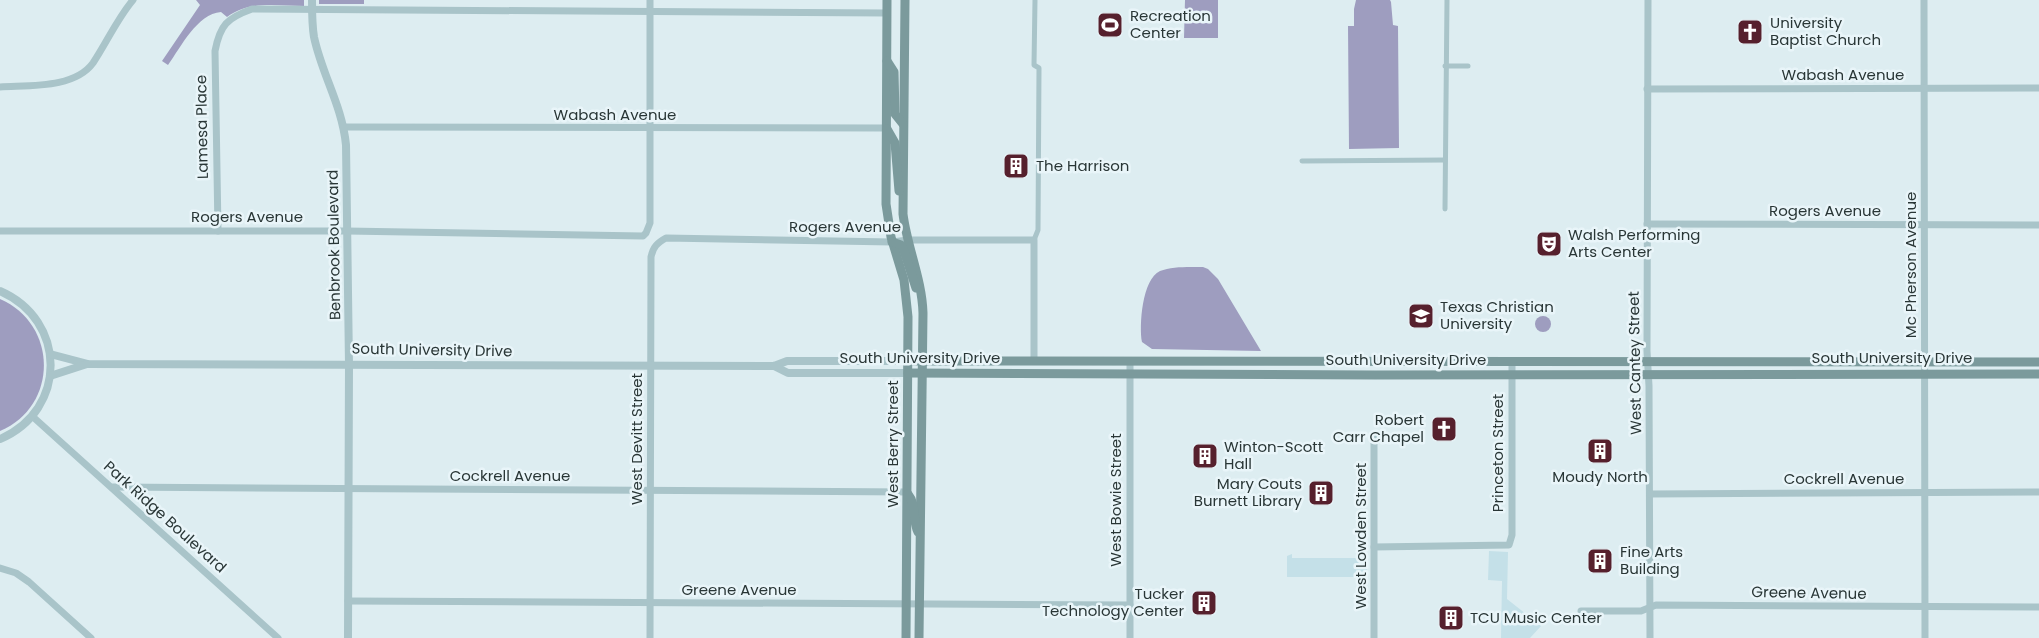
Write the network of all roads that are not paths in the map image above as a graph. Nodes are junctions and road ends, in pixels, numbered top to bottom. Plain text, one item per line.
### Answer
1 (134, 0) edge
2 (650, 0) edge
3 (887, 0) edge
4 (905, 0) edge
5 (1035, 0) edge
6 (1447, 0) edge
7 (1648, 0) edge
8 (1924, 0) edge
9 (312, 5) edge
10 (650, 11) junction
11 (887, 13) junction
12 (887, 62) junction
13 (1445, 66) junction
14 (1468, 66) dead end
15 (0, 87) edge
16 (1647, 88) junction
17 (1925, 88) junction
18 (2039, 88) edge
19 (903, 124) junction
20 (344, 127) junction
21 (650, 128) junction
22 (886, 129) junction
23 (1445, 160) junction
24 (1302, 161) dead end
25 (903, 202) junction
26 (1445, 209) dead end
27 (1647, 224) junction
28 (1925, 224) junction
29 (2039, 225) edge
30 (0, 231) edge
31 (218, 231) junction
32 (347, 231) junction
33 (908, 240) junction
34 (1034, 240) junction
35 (658, 242) joint
36 (892, 242) junction
37 (0, 291) edge
38 (921, 298) junction
39 (50, 354) junction
40 (908, 361) junction
41 (922, 361) junction
42 (1034, 361) junction
43 (1130, 362) junction
44 (1512, 362) junction
45 (1648, 362) junction
46 (1924, 362) junction
47 (2039, 362) edge
48 (88, 364) junction
49 (349, 364) junction
50 (774, 366) junction
51 (651, 367) junction
52 (908, 373) junction
53 (922, 373) junction
54 (1648, 373) junction
55 (1130, 374) junction
56 (1924, 374) junction
57 (2039, 374) edge
58 (1512, 375) junction
59 (50, 376) junction
60 (32, 416) junction
61 (1374, 434) dead end
62 (0, 439) edge
63 (113, 487) junction
64 (348, 489) junction
65 (650, 490) junction
66 (908, 492) junction
67 (1924, 492) junction
68 (2039, 492) edge
69 (1650, 494) junction
70 (921, 536) junction
71 (1374, 547) junction
72 (0, 568) edge
73 (348, 601) junction
74 (650, 603) junction
75 (906, 604) junction
76 (920, 604) junction
77 (1130, 605) junction
78 (1924, 607) junction
79 (2039, 607) edge
80 (1649, 608) junction
81 (1581, 611) dead end
82 (91, 638) edge
83 (278, 638) edge
84 (348, 638) edge
85 (650, 638) edge
86 (906, 638) edge
87 (919, 638) edge
88 (1130, 638) edge
89 (1374, 638) edge
90 (1650, 638) edge
91 (1924, 638) edge

1 - 15 street
2 - 10 street
3 - 11 main road, West Berry Street
4 - 19 main road, West Berry Street
5 - 34 street
6 - 13 street
7 - 16 street, West Cantey Street
8 - 17 street, Mc Pherson Avenue
9 - 10 street
9 - 20 street, Benbrook Boulevard
9 - 31 street, Lamesa Place
10 - 11 street
10 - 21 street
11 - 12 main road, West Berry Street
12 - 19 main road
12 - 22 main road, West Berry Street
13 - 14 street
13 - 23 street
16 - 17 street, Wabash Avenue
16 - 27 street, West Cantey Street
17 - 18 street, Wabash Avenue
17 - 28 street, Mc Pherson Avenue
19 - 25 main road, West Berry Street
20 - 21 street, Wabash Avenue
20 - 32 street, Benbrook Boulevard
21 - 22 street, Wabash Avenue
21 - 32 street, Rogers Avenue
22 - 25 main road
22 - 36 main road, West Berry Street
23 - 24 street
23 - 26 street
25 - 33 main road, West Berry Street
27 - 28 street, Rogers Avenue
27 - 45 street, West Cantey Street
28 - 29 street, Rogers Avenue
28 - 46 street, Mc Pherson Avenue
30 - 31 street, Rogers Avenue
31 - 32 street, Rogers Avenue
32 - 49 street, Benbrook Boulevard
33 - 34 street, Rogers Avenue
33 - 36 street, Rogers Avenue
33 - 38 main road, West Berry Street
34 - 42 street
35 - 36 street, Rogers Avenue
35 - 51 street, West Devitt Street
36 - 38 main road
36 - 40 main road, West Berry Street
37 - 39 street
38 - 41 main road, West Berry Street
39 - 48 street, South University Drive
39 - 59 street
40 - 41 main road, South University Drive
40 - 50 street, South University Drive
40 - 52 main road, West Berry Street
41 - 42 main road, South University Drive
41 - 53 main road, West Berry Street
42 - 43 main road, South University Drive
43 - 44 main road, South University Drive
43 - 55 street, West Bowie Street
44 - 45 main road, South University Drive
44 - 58 street, Princeton Street
45 - 46 main road, South University Drive
45 - 54 street, West Cantey Street
46 - 47 main road, South University Drive
46 - 56 street, Mc Pherson Avenue
48 - 49 street, South University Drive
48 - 59 street, South University Drive
49 - 51 street, South University Drive
49 - 64 street, Benbrook Boulevard
50 - 51 street, South University Drive
50 - 52 street, South University Drive
51 - 65 street, West Devitt Street
52 - 53 main road, South University Drive
52 - 66 main road, West Berry Street
53 - 55 main road, South University Drive
53 - 70 main road, West Berry Street
54 - 56 main road, South University Drive
54 - 58 main road, South University Drive
54 - 69 street, West Cantey Street
55 - 58 main road, South University Drive
55 - 77 street, West Bowie Street
56 - 57 main road, South University Drive
56 - 67 street, Mc Pherson Avenue
58 - 71 street, Princeton Street
59 - 60 street
60 - 62 street
60 - 63 street, Park Ridge Boulevard
61 - 71 street, West Lowden Street
63 - 64 street, Cockrell Avenue
63 - 83 street, Park Ridge Boulevard
64 - 65 street, Cockrell Avenue
64 - 73 street, Benbrook Boulevard
65 - 66 street, Cockrell Avenue
65 - 74 street, West Devitt Street
66 - 70 main road
66 - 75 main road, West Berry Street
67 - 68 street, Cockrell Avenue
67 - 69 street, Cockrell Avenue
67 - 78 street, Mc Pherson Avenue
69 - 80 street, West Cantey Street
70 - 76 main road, West Berry Street
71 - 89 street, West Lowden Street
72 - 82 street
73 - 74 street, Greene Avenue
73 - 84 street, Benbrook Boulevard
74 - 75 street, Greene Avenue
74 - 85 street, West Devitt Street
75 - 76 street, Greene Avenue
75 - 86 main road, West Berry Street
76 - 77 street, Greene Avenue
76 - 87 main road, West Berry Street
77 - 88 street, West Bowie Street
78 - 79 street, Greene Avenue
78 - 80 street, Greene Avenue
78 - 91 street, Mc Pherson Avenue
80 - 81 street, Greene Avenue
80 - 90 street, West Cantey Street

